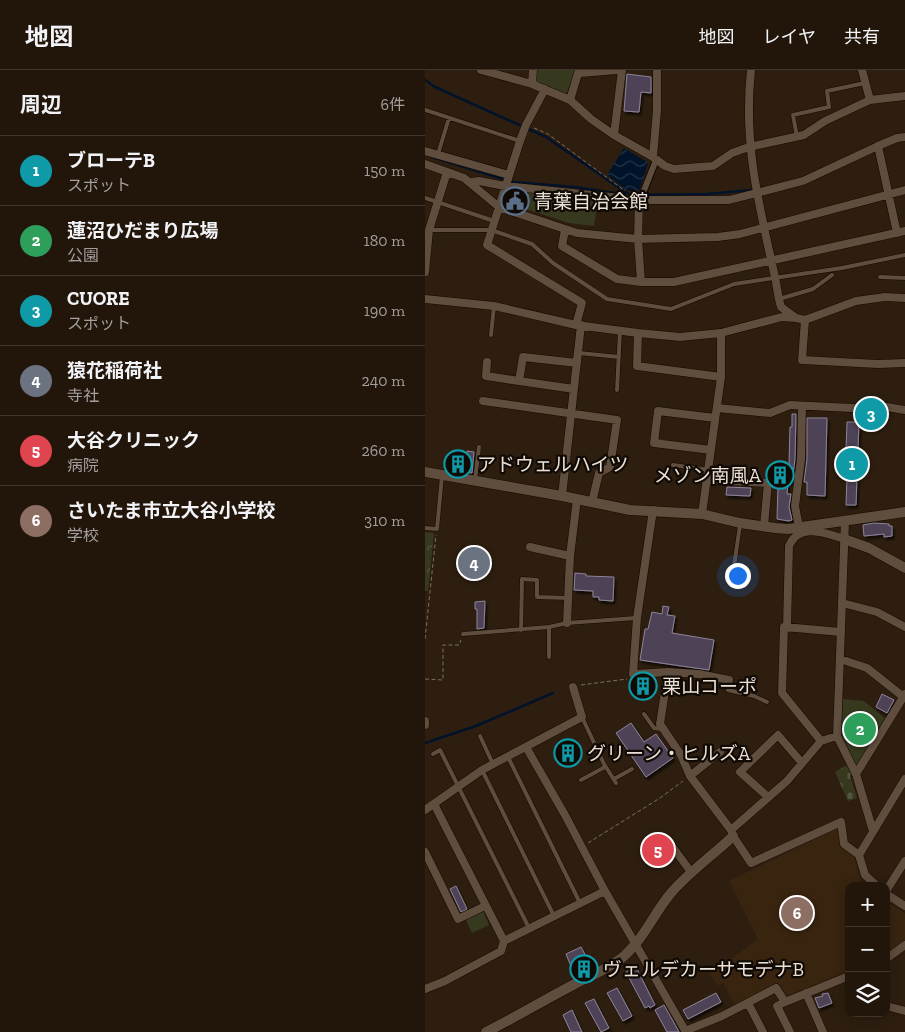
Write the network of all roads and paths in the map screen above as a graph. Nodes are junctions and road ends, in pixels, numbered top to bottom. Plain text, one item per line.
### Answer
1 (481, 70) edge
2 (533, 70) edge
3 (617, 70) edge
4 (622, 70) edge
5 (657, 70) edge
6 (751, 70) edge
7 (862, 70) edge
8 (579, 72) edge
9 (865, 83) junction
10 (532, 84) junction
11 (545, 89) junction
12 (905, 96) edge
13 (570, 100) junction
14 (870, 100) junction
15 (425, 110) edge
16 (449, 118) junction
17 (526, 125) junction
18 (614, 135) junction
19 (797, 137) junction
20 (905, 137) edge
21 (520, 142) junction
22 (878, 146) junction
23 (749, 147) junction
24 (425, 151) edge
25 (437, 155) junction
26 (655, 158) junction
27 (425, 164) edge
28 (447, 172) junction
29 (507, 181) junction
30 (471, 182) junction
31 (905, 190) edge
32 (629, 193) dead end
33 (757, 194) junction
34 (889, 194) junction
35 (641, 196) junction
36 (425, 198) edge
37 (437, 202) junction
38 (499, 207) junction
39 (495, 221) junction
40 (763, 228) junction
41 (427, 229) edge
42 (491, 230) junction
43 (565, 230) junction
44 (901, 232) edge
45 (638, 239) junction
46 (905, 255) edge
47 (771, 260) junction
48 (425, 272) edge
49 (832, 275) dead end
50 (775, 277) junction
51 (880, 277) dead end
52 (905, 278) edge
53 (641, 282) junction
54 (905, 298) edge
55 (425, 299) edge
56 (779, 299) junction
57 (494, 306) junction
58 (801, 319) junction
59 (579, 325) junction
60 (620, 331) junction
61 (721, 333) junction
62 (638, 334) junction
63 (491, 335) dead end
64 (578, 353) junction
65 (619, 357) junction
66 (487, 362) dead end
67 (905, 363) edge
68 (577, 364) junction
69 (721, 377) junction
70 (519, 381) junction
71 (574, 389) junction
72 (617, 390) dead end
73 (483, 401) dead end
74 (802, 406) junction
75 (717, 408) junction
76 (905, 410) edge
77 (572, 414) junction
78 (715, 418) junction
79 (479, 447) dead end
80 (711, 450) junction
81 (673, 465) dead end
82 (709, 470) junction
83 (425, 472) edge
84 (442, 474) junction
85 (475, 480) junction
86 (708, 480) junction
87 (561, 496) junction
88 (577, 499) junction
89 (592, 502) junction
90 (653, 510) junction
91 (905, 512) edge
92 (702, 514) junction
93 (845, 521) junction
94 (740, 523) junction
95 (764, 526) junction
96 (799, 527) junction
97 (425, 528) edge
98 (437, 529) junction
99 (844, 539) junction
100 (530, 547) dead end
101 (570, 556) junction
102 (905, 568) edge
103 (733, 573) dead end
104 (568, 598) junction
105 (842, 603) junction
106 (637, 618) junction
107 (567, 623) junction
108 (549, 627) junction
109 (787, 627) junction
110 (905, 627) edge
111 (521, 630) junction
112 (841, 632) junction
113 (463, 634) joint
114 (425, 639) edge
115 (549, 657) dead end
116 (840, 658) junction
117 (668, 672) junction
118 (633, 674) junction
119 (425, 679) edge
120 (729, 680) joint
121 (573, 687) joint
122 (904, 696) edge
123 (767, 702) dead end
124 (644, 714) dead end
125 (582, 717) junction
126 (663, 729) junction
127 (480, 736) dead end
128 (837, 736) junction
129 (821, 741) junction
130 (526, 747) junction
131 (720, 752) dead end
132 (433, 754) dead end
133 (508, 758) junction
134 (802, 763) junction
135 (493, 765) junction
136 (605, 767) junction
137 (632, 769) dead end
138 (482, 770) junction
139 (856, 774) junction
140 (690, 776) junction
141 (905, 778) edge
142 (581, 780) dead end
143 (459, 786) junction
144 (768, 798) junction
145 (434, 804) junction
146 (425, 810) edge
147 (873, 831) junction
148 (732, 833) junction
149 (669, 842) dead end
150 (581, 847) junction
151 (425, 852) edge
152 (859, 856) junction
153 (905, 861) edge
154 (691, 872) junction
155 (873, 882) edge
156 (890, 886) edge
157 (605, 891) junction
158 (890, 896) edge
159 (580, 903) junction
160 (485, 906) junction
161 (905, 906) edge
162 (554, 916) junction
163 (529, 928) junction
164 (504, 941) junction
165 (635, 945) junction
166 (905, 945) edge
167 (890, 956) edge
168 (845, 978) edge
169 (425, 989) edge
170 (805, 993) junction
171 (785, 1002) junction
172 (748, 1003) junction
173 (890, 1007) edge
174 (905, 1011) edge
175 (486, 1032) edge
176 (686, 1032) edge
177 (763, 1032) edge
178 (790, 1032) edge
179 (823, 1032) edge

1 - 10 street
2 - 10 street
3 - 8 street
4 - 18 street
5 - 26 street
6 - 23 street
7 - 9 street
8 - 13 street
9 - 14 street
9 - 19 lane
10 - 11 street
11 - 13 street
11 - 17 street
12 - 14 street
13 - 18 street
14 - 19 street
15 - 16 lane
16 - 21 lane
16 - 25 lane
17 - 21 street
17 - 32 path
18 - 26 street
19 - 23 street
20 - 22 street
21 - 29 street
22 - 33 street
22 - 34 street
23 - 26 street
23 - 33 street
24 - 25 street
25 - 29 street
26 - 35 street
27 - 28 street
28 - 30 street
28 - 37 street
29 - 30 street
29 - 35 street
29 - 38 street
30 - 38 street
31 - 34 street
33 - 35 street
33 - 40 street
34 - 40 street
34 - 44 street
35 - 45 street
36 - 37 lane
37 - 39 lane
37 - 41 street
38 - 39 street
38 - 43 street
39 - 42 street
40 - 45 street
40 - 47 street
41 - 42 lane
41 - 48 street
42 - 50 lane
42 - 59 street
43 - 45 street
43 - 53 street
44 - 47 street
45 - 53 street
46 - 50 lane
47 - 50 street
47 - 53 street
49 - 56 lane
50 - 56 street
51 - 52 lane
54 - 58 street
55 - 57 street
56 - 58 street
57 - 59 street
57 - 63 lane
58 - 61 street
58 - 67 street
59 - 60 street
59 - 64 street
60 - 62 street
60 - 65 lane
61 - 62 street
61 - 69 street
62 - 69 street
64 - 65 lane
64 - 68 street
65 - 72 lane
66 - 70 street
68 - 70 street
68 - 71 street
69 - 75 street
70 - 71 street
71 - 77 street
73 - 77 street
74 - 75 street
74 - 76 street
74 - 96 street
75 - 78 street
77 - 87 street
77 - 89 street
78 - 80 street
78 - 80 street
79 - 85 lane
80 - 82 street
81 - 82 lane
82 - 86 street
83 - 84 street
84 - 85 street
84 - 98 lane
85 - 87 street
86 - 92 street
86 - 95 street
87 - 88 street
88 - 89 street
88 - 101 street
89 - 90 street
90 - 92 street
90 - 106 street
91 - 93 street
92 - 94 street
93 - 96 street
93 - 99 street
94 - 95 street
94 - 103 lane
95 - 96 street
97 - 98 lane
98 - 114 path
99 - 102 street
99 - 105 street
99 - 109 street
100 - 101 street
101 - 104 street
104 - 107 street
104 - 111 lane
105 - 110 street
105 - 112 street
106 - 107 lane
106 - 118 street
107 - 108 lane
108 - 111 lane
108 - 115 lane
109 - 112 street
109 - 129 street
111 - 113 lane
112 - 116 street
113 - 119 path
116 - 122 street
116 - 128 street
117 - 118 street
117 - 120 street
117 - 126 street
118 - 121 path
120 - 123 lane
121 - 125 street
122 - 139 street
124 - 126 lane
125 - 130 street
125 - 136 lane
126 - 140 street
127 - 135 lane
128 - 129 street
128 - 139 street
129 - 134 street
130 - 133 street
130 - 150 street
131 - 140 street
132 - 143 lane
133 - 135 street
133 - 159 lane
134 - 144 street
134 - 144 street
135 - 138 street
136 - 137 lane
136 - 142 lane
138 - 143 street
138 - 162 lane
139 - 147 street
140 - 148 street
140 - 150 path
141 - 147 street
143 - 145 street
143 - 163 lane
144 - 148 street
145 - 146 street
145 - 160 street
147 - 152 street
148 - 152 street
148 - 154 street
149 - 154 street
150 - 157 street
151 - 160 street
152 - 155 street
153 - 156 street
154 - 165 street
157 - 159 street
157 - 165 street
158 - 161 street
159 - 162 street
160 - 164 street
162 - 163 street
163 - 164 street
164 - 169 street
165 - 175 street
165 - 176 street
166 - 167 street
168 - 170 street
170 - 171 street
170 - 179 street
171 - 172 street
171 - 178 street
172 - 176 street
172 - 177 street
173 - 174 street

